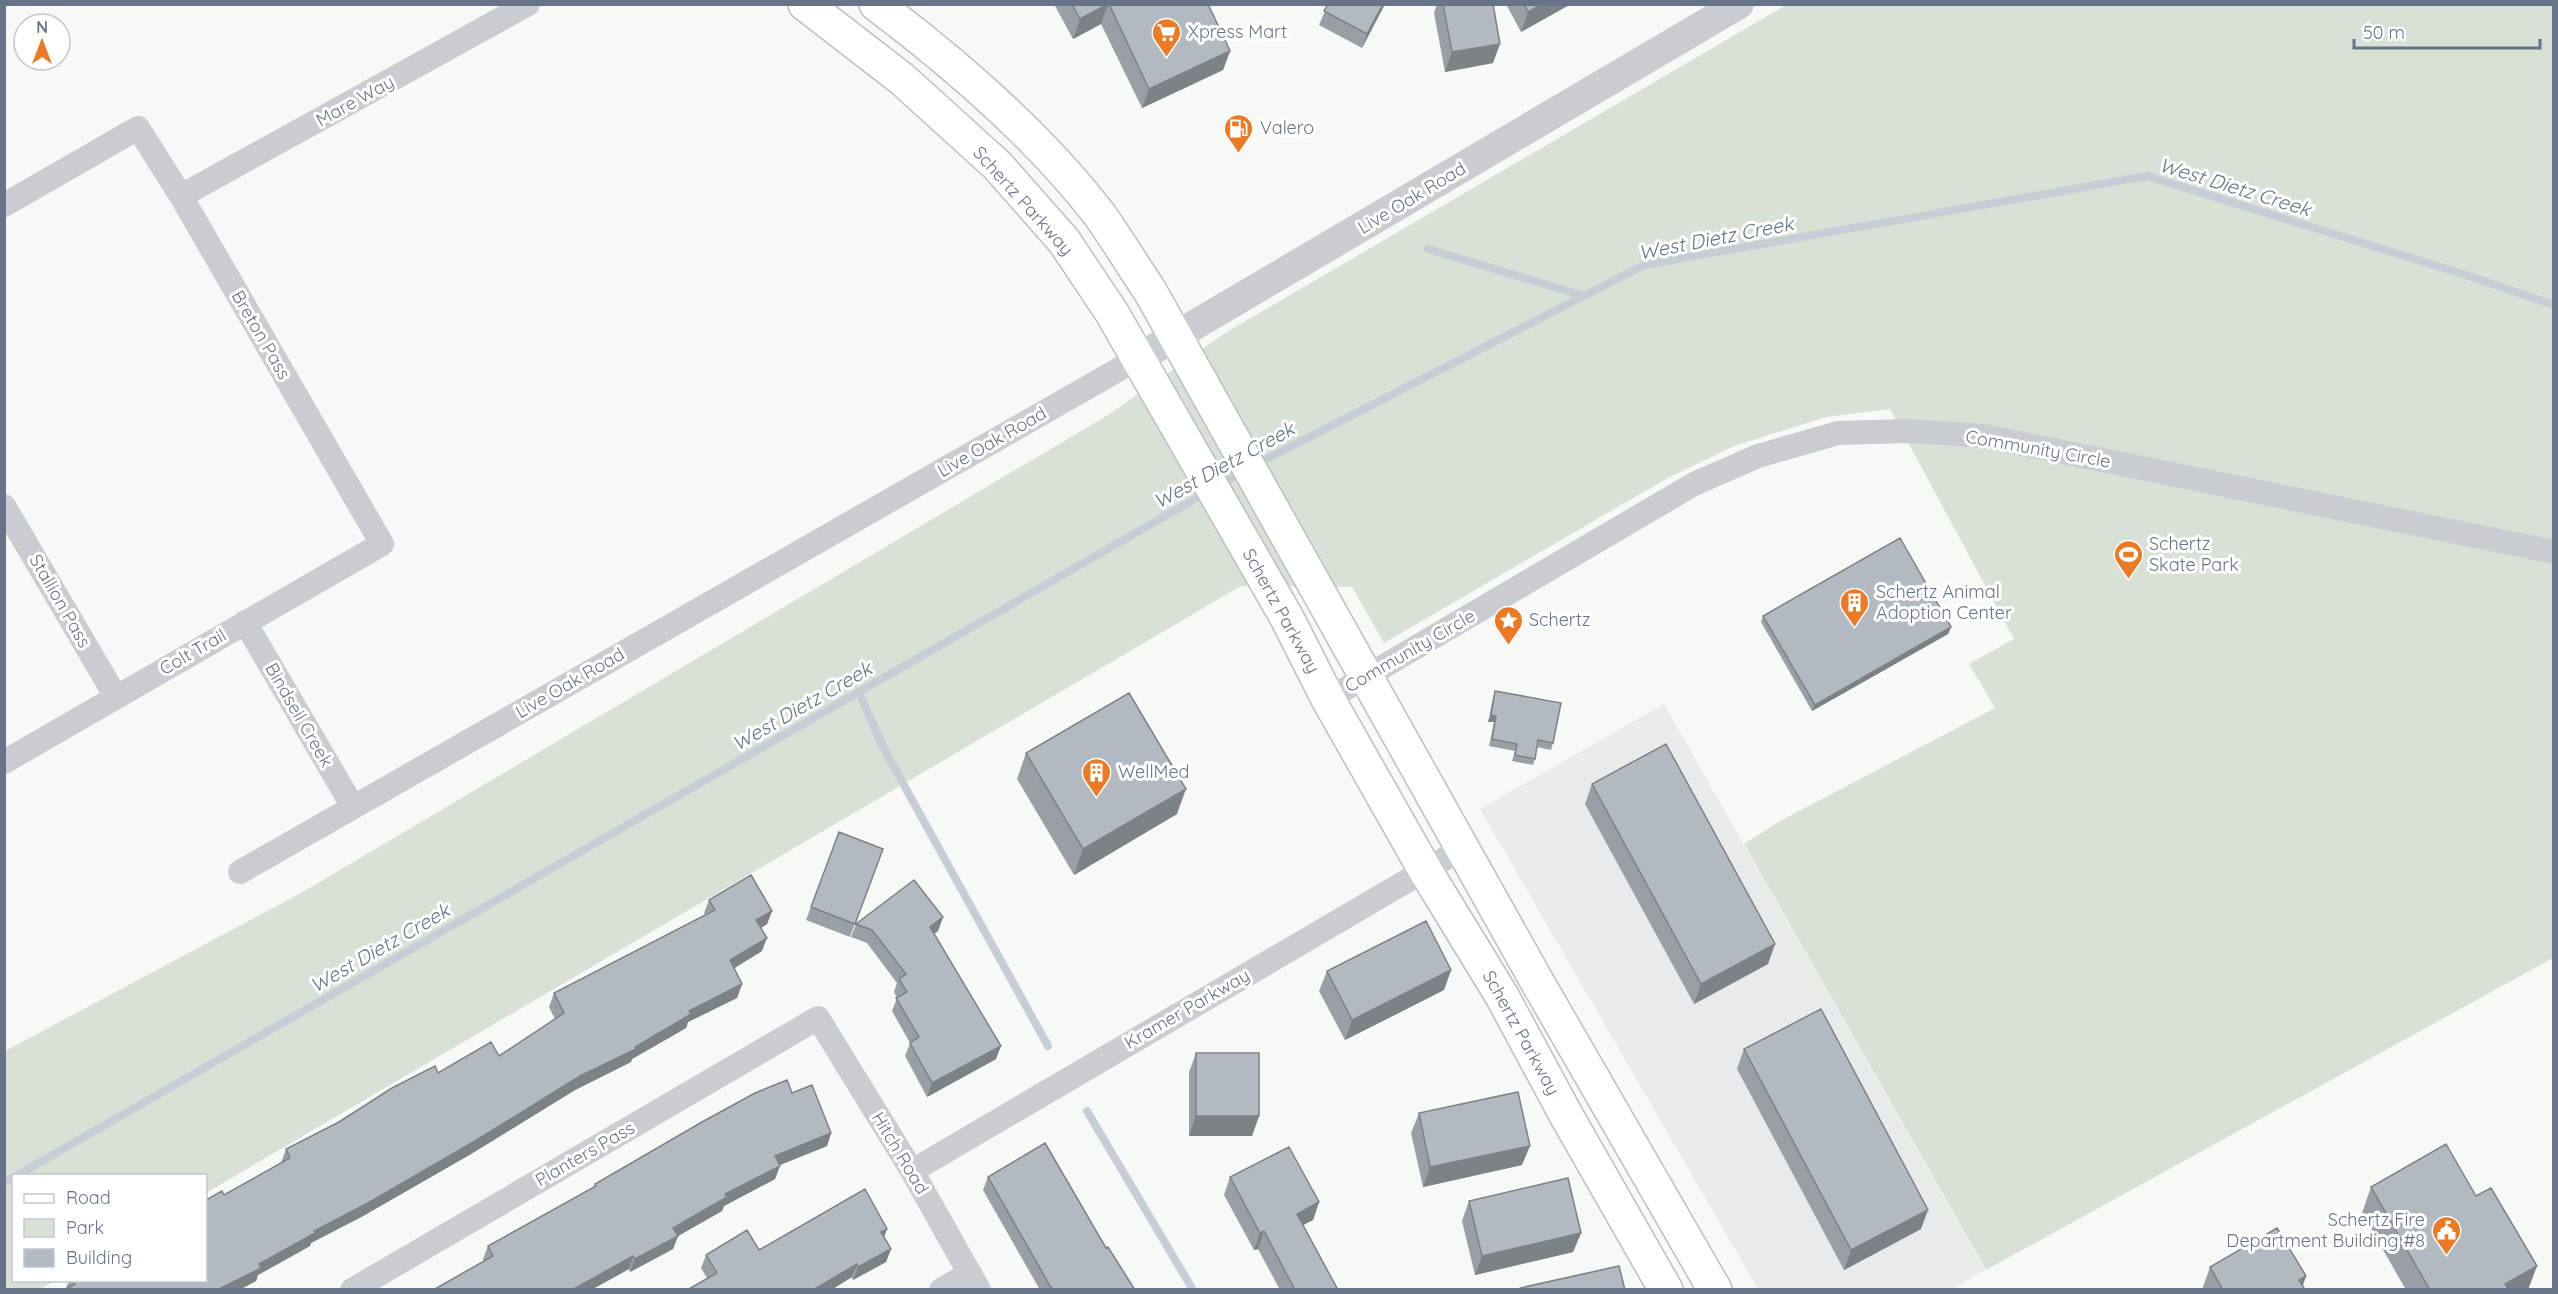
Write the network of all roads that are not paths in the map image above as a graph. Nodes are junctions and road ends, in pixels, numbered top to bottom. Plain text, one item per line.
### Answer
1 (528, 4) edge
2 (805, 4) edge
3 (876, 4) edge
4 (1739, 4) edge
5 (181, 196) junction
6 (4, 205) edge
7 (1176, 337) junction
8 (1137, 359) junction
9 (4, 506) edge
10 (382, 544) joint
11 (2553, 552) edge
12 (245, 622) junction
13 (1366, 677) junction
14 (116, 697) junction
15 (1328, 699) junction
16 (4, 762) edge
17 (353, 807) junction
18 (1463, 848) junction
19 (1425, 870) junction
20 (240, 872) dead end
21 (1535, 978) junction
22 (1502, 996) junction
23 (818, 1018) joint
24 (1601, 1093) junction
25 (1566, 1115) junction
26 (912, 1171) junction
27 (974, 1281) edge
28 (352, 1290) edge
29 (941, 1290) edge
30 (1666, 1290) edge
31 (1715, 1290) edge

1 - 5 street, Mare Way
2 - 8 main road, Schertz Parkway
3 - 7 main road
4 - 7 street, Live Oak Road
5 - 6 street, Breton Pass
5 - 10 street, Breton Pass
7 - 8 street, Live Oak Road
7 - 13 main road
8 - 15 main road, Schertz Parkway
8 - 17 street, Live Oak Road
9 - 14 street, Stallion Pass
10 - 12 street, Colt Trail
11 - 13 street, Community Circle
12 - 14 street, Colt Trail
12 - 17 street, Bindseil Creek
13 - 15 street, Community Circle
13 - 18 main road
14 - 16 street, Colt Trail
15 - 19 main road, Schertz Parkway
17 - 20 street, Live Oak Road
18 - 19 street, Kramer Parkway
18 - 21 main road
19 - 22 main road, Schertz Parkway
19 - 26 street, Kramer Parkway
21 - 22 main road
21 - 24 main road
22 - 25 main road, Schertz Parkway
23 - 26 street, Hitch Road
23 - 28 street, Planters Pass
24 - 25 main road
24 - 31 main road
25 - 30 main road, Schertz Parkway
26 - 27 street, Hitch Road
27 - 29 street

